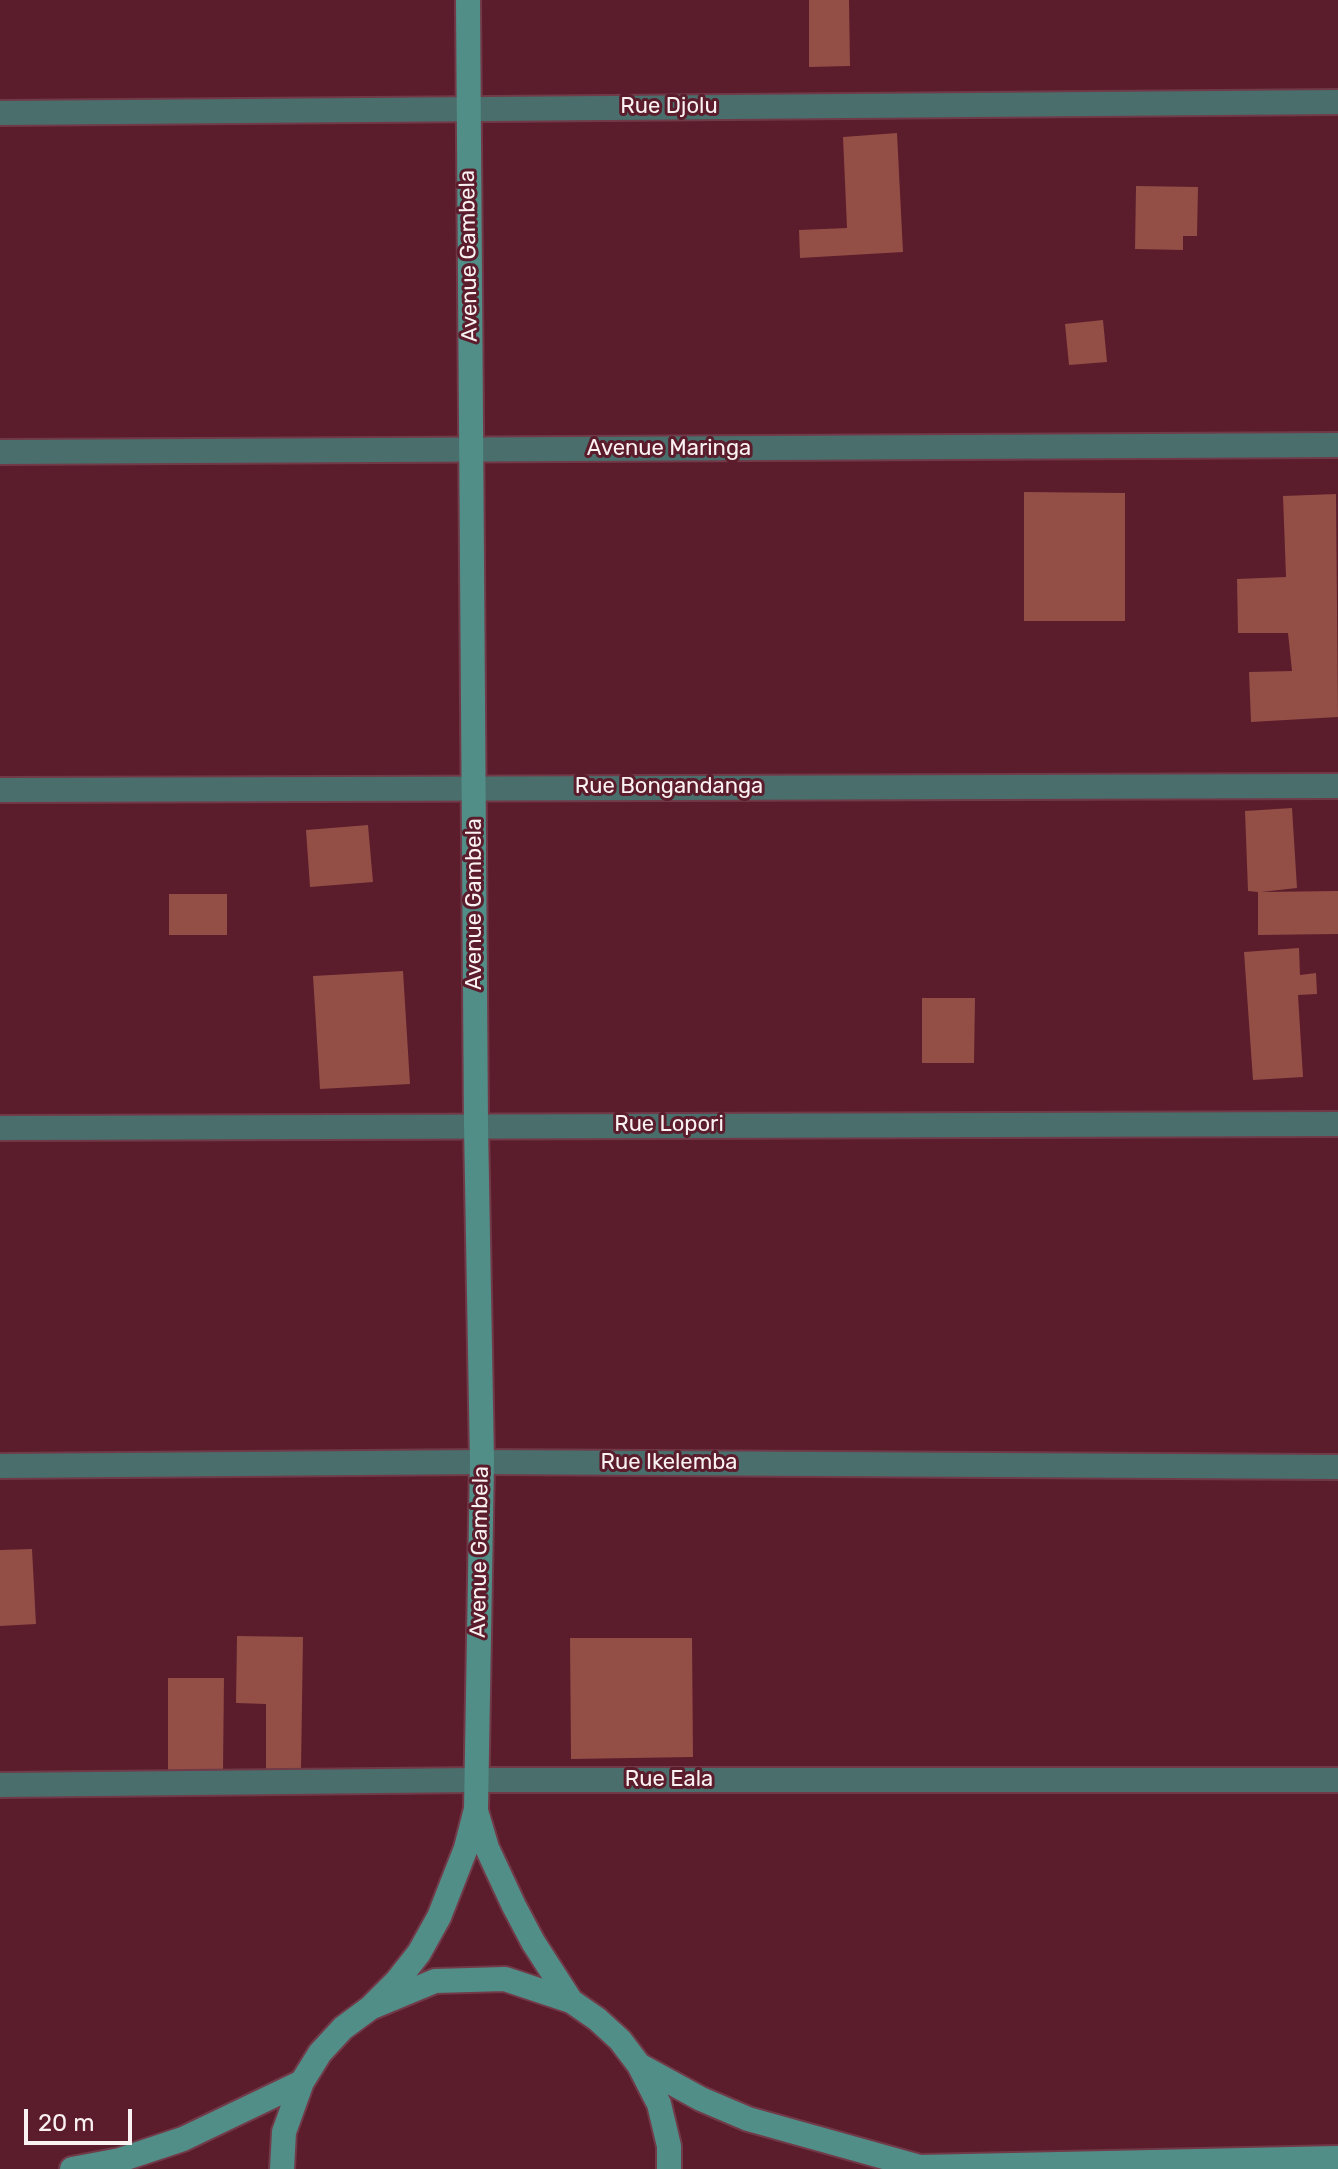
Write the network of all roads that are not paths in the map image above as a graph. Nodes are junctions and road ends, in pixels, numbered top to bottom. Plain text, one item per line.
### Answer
1 (468, 0) edge
2 (1338, 102) edge
3 (468, 109) junction
4 (0, 113) edge
5 (1338, 445) edge
6 (471, 450) junction
7 (0, 452) edge
8 (1338, 786) edge
9 (474, 788) junction
10 (0, 790) edge
11 (1338, 1124) edge
12 (476, 1125) junction
13 (0, 1128) edge
14 (482, 1462) junction
15 (0, 1466) edge
16 (1338, 1467) edge
17 (476, 1780) junction
18 (1338, 1780) edge
19 (0, 1785) edge
20 (476, 1809) junction
21 (571, 2001) junction
22 (370, 2008) junction
23 (639, 2065) junction
24 (302, 2082) junction
25 (1338, 2158) edge
26 (915, 2168) edge
27 (72, 2169) edge
28 (282, 2169) edge
29 (669, 2169) edge

1 - 3 street, Avenue Gambela
2 - 3 street, Rue Djolu
3 - 4 street, Rue Djolu
3 - 6 street, Avenue Gambela
5 - 6 street, Avenue Maringa
6 - 7 street, Avenue Maringa
6 - 9 street, Avenue Gambela
8 - 9 street, Rue Bongandanga
9 - 10 street, Rue Bongandanga
9 - 12 street, Avenue Gambela
11 - 12 street, Rue Lopori
12 - 13 street, Rue Lopori
12 - 14 street, Avenue Gambela
14 - 15 street, Rue Ikelemba
14 - 16 street, Rue Ikelemba
14 - 17 street, Avenue Gambela
17 - 18 street, Rue Eala
17 - 19 street, Rue Eala
17 - 20 street, Avenue Gambela
20 - 21 street
20 - 22 street
21 - 22 street
21 - 23 street
22 - 24 street
23 - 26 street
23 - 29 street
24 - 27 street
24 - 28 street
25 - 26 street

